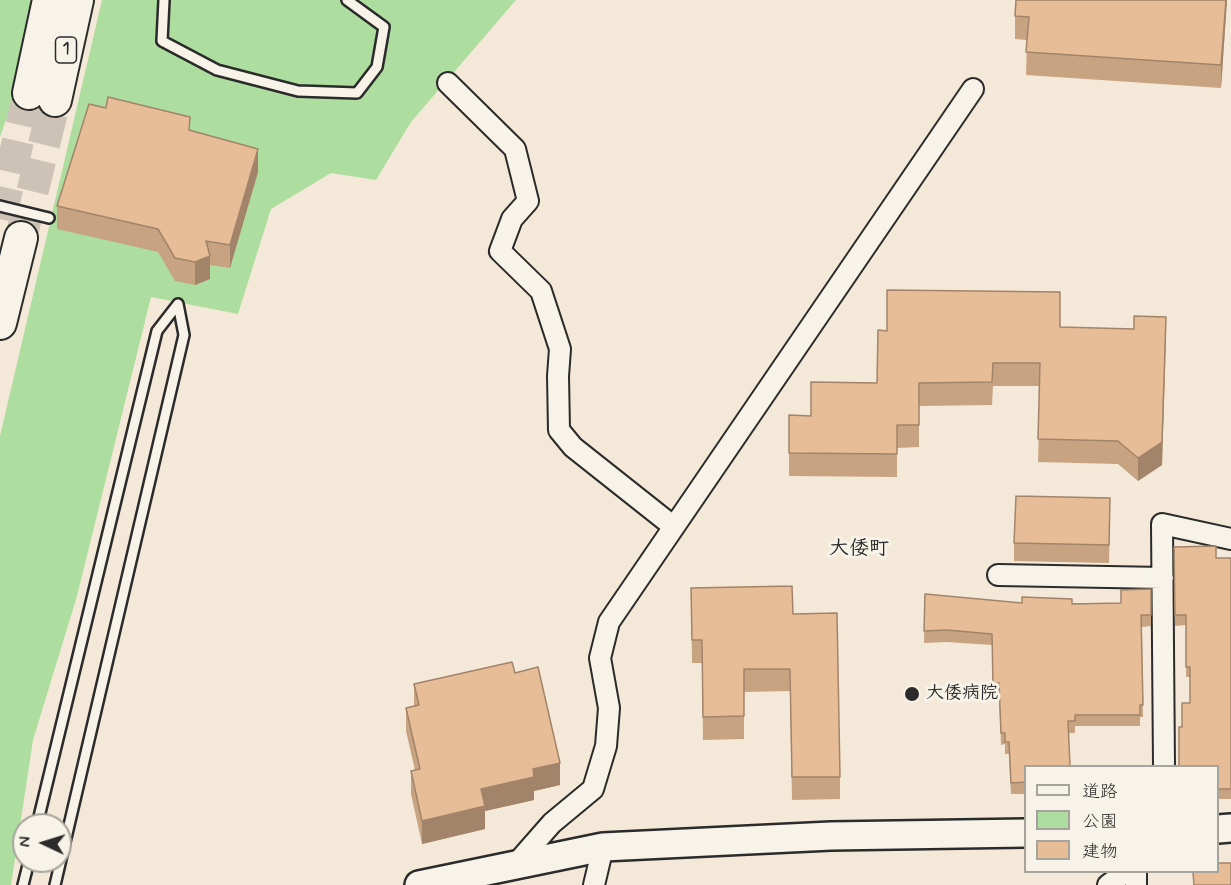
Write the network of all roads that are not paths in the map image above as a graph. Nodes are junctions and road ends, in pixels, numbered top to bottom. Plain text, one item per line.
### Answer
1 (49, 0) edge
2 (77, 0) edge
3 (164, 0) edge
4 (346, 0) edge
5 (448, 83) dead end
6 (973, 90) dead end
7 (0, 206) edge
8 (49, 218) dead end
9 (21, 238) tunnel mouth
10 (0, 323) edge
11 (674, 527) junction
12 (1231, 539) edge
13 (998, 574) dead end
14 (1163, 578) junction
15 (1164, 765) edge
16 (41, 813) edge
17 (72, 813) edge
18 (1024, 833) edge
19 (603, 847) junction
20 (516, 864) junction
21 (1121, 873) edge
22 (419, 885) edge
23 (594, 885) edge
24 (1108, 885) edge

1 - 2 main road, 1
3 - 4 lane
5 - 11 street
6 - 11 street
7 - 8 lane
9 - 10 main road
11 - 20 street
12 - 14 street
13 - 14 street
14 - 15 street
16 - 17 lane
18 - 19 street
19 - 20 street
19 - 23 street
20 - 22 street
21 - 24 street

